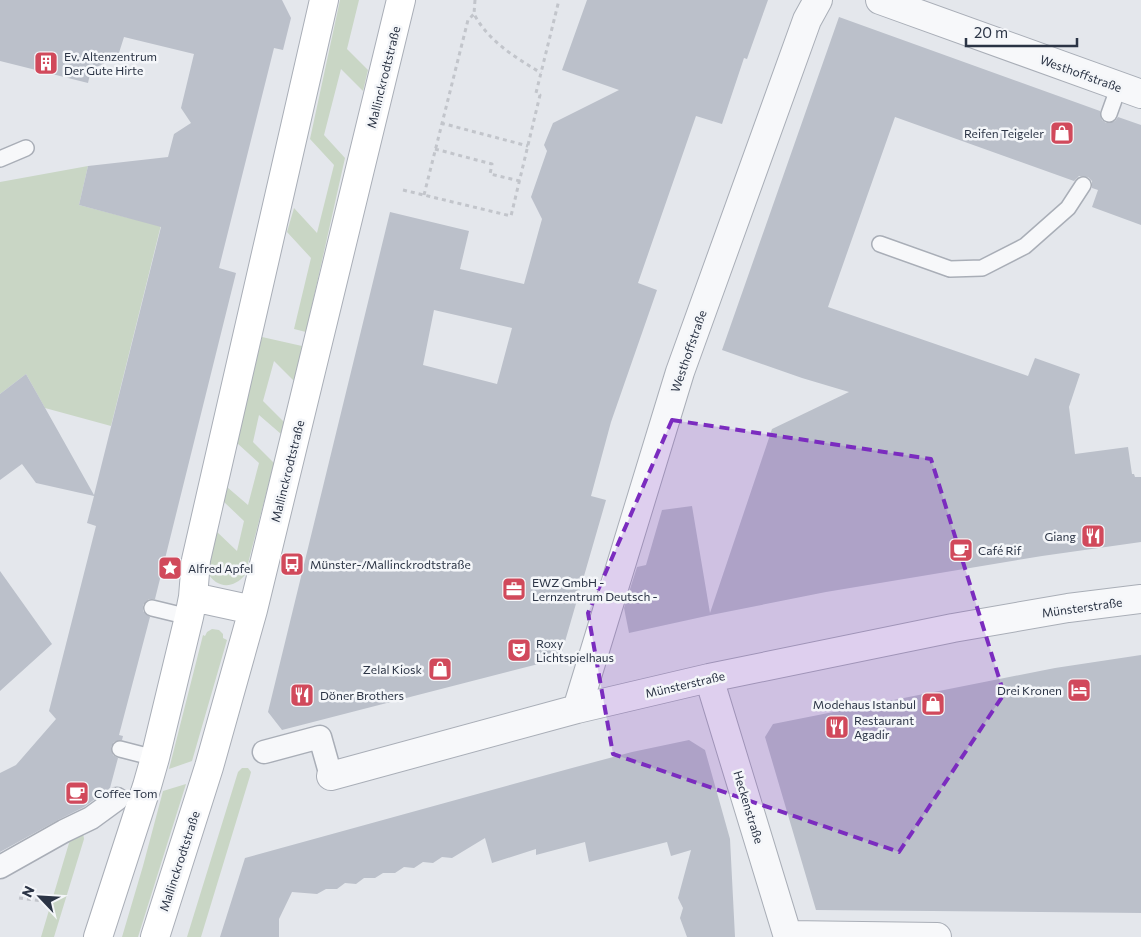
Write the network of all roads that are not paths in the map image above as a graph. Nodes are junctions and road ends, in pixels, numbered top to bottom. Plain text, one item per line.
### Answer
1 (324, 0) edge
2 (401, 0) edge
3 (818, 0) edge
4 (880, 0) edge
5 (1130, 90) edge
6 (1109, 114) dead end
7 (26, 148) dead end
8 (0, 158) edge
9 (1083, 185) dead end
10 (880, 244) dead end
11 (1141, 599) edge
12 (191, 607) junction
13 (152, 608) dead end
14 (253, 610) junction
15 (709, 678) junction
16 (577, 709) junction
17 (120, 749) dead end
18 (264, 752) dead end
19 (155, 758) junction
20 (331, 776) joint
21 (117, 799) dead end
22 (0, 866) edge
23 (788, 936) edge
24 (98, 937) edge
25 (155, 937) edge
26 (937, 937) edge

1 - 12 main road
2 - 14 main road, Mallinckrodtstraße
3 - 16 street, Westhoffstraße
4 - 5 street, Westhoffstraße
5 - 6 lane
7 - 8 lane
9 - 10 lane
11 - 15 street, Münsterstraße
12 - 13 lane
12 - 14 main road
12 - 19 main road
14 - 25 main road, Mallinckrodtstraße
15 - 16 street, Münsterstraße
15 - 23 street, Heckenstraße
16 - 20 street, Münsterstraße
17 - 19 lane
18 - 20 street, Münsterstraße
19 - 24 main road
21 - 22 street
23 - 26 street

